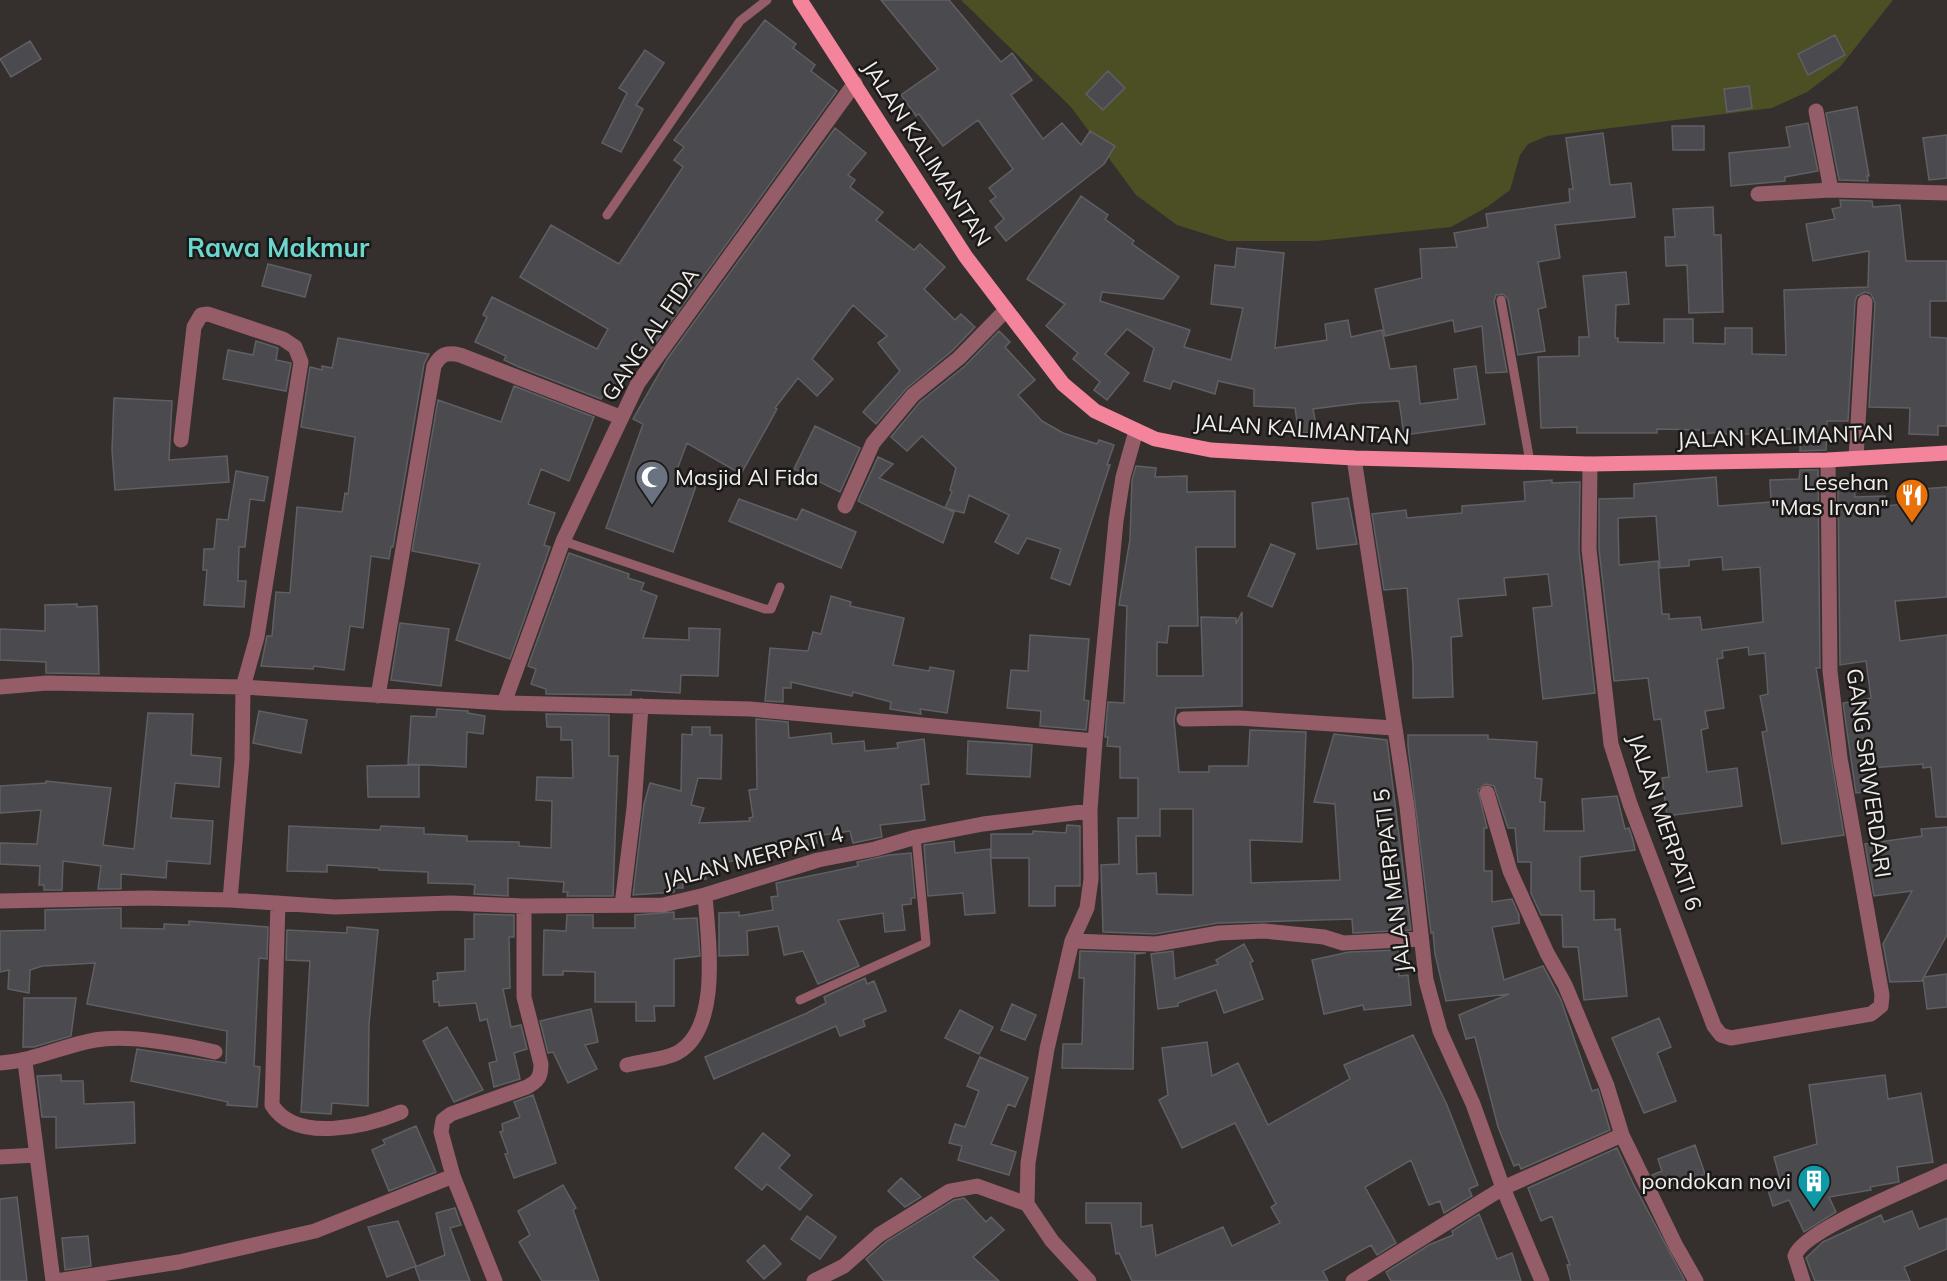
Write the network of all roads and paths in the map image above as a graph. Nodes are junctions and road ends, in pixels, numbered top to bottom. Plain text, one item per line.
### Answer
1 (767, 0) edge
2 (800, 0) edge
3 (855, 83) junction
4 (1816, 111) dead end
5 (1831, 190) junction
6 (1947, 193) edge
7 (1758, 194) dead end
8 (607, 215) dead end
9 (1501, 300) dead end
10 (1865, 302) dead end
11 (1006, 310) junction
12 (620, 417) junction
13 (1136, 431) junction
14 (181, 440) dead end
15 (1947, 453) edge
16 (1354, 458) junction
17 (1856, 458) junction
18 (1828, 460) junction
19 (1530, 462) junction
20 (1590, 464) junction
21 (845, 506) dead end
22 (563, 541) junction
23 (780, 587) dead end
24 (0, 687) edge
25 (243, 687) junction
26 (378, 696) junction
27 (504, 703) junction
28 (641, 706) junction
29 (1184, 719) dead end
30 (1394, 728) junction
31 (1095, 741) junction
32 (1487, 793) dead end
33 (1090, 811) junction
34 (916, 837) junction
35 (705, 896) junction
36 (230, 900) junction
37 (0, 901) edge
38 (278, 903) junction
39 (622, 905) junction
40 (524, 906) junction
41 (1421, 939) junction
42 (1072, 941) junction
43 (800, 1000) dead end
44 (1871, 1014) joint
45 (215, 1052) dead end
46 (25, 1062) junction
47 (0, 1064) edge
48 (627, 1065) dead end
49 (401, 1112) dead end
50 (1622, 1134) junction
51 (37, 1155) junction
52 (0, 1157) edge
53 (1947, 1171) edge
54 (453, 1176) junction
55 (1503, 1188) junction
56 (1027, 1204) junction
57 (54, 1281) edge
58 (495, 1281) edge
59 (814, 1281) edge
60 (1089, 1281) edge
61 (1353, 1281) edge
62 (1542, 1281) edge
63 (1696, 1281) edge
64 (1803, 1281) edge

1 - 8 lane
2 - 3 main road, JALAN KALIMANTAN
3 - 11 main road, JALAN KALIMANTAN
3 - 12 street, GANG AL FIDA
4 - 5 street
5 - 6 street
5 - 7 street
9 - 19 lane
10 - 17 street
11 - 13 main road, JALAN KALIMANTAN
11 - 21 street
12 - 22 street, GANG AL FIDA
12 - 26 street
13 - 16 main road, JALAN KALIMANTAN
13 - 31 street
14 - 25 street
15 - 17 main road, JALAN KALIMANTAN
16 - 19 main road, JALAN KALIMANTAN
16 - 30 street, JALAN MERPATI 5
17 - 18 main road, JALAN KALIMANTAN
18 - 20 main road, JALAN KALIMANTAN
18 - 44 street, GANG SRIWERDARI
19 - 20 main road, JALAN KALIMANTAN
20 - 44 street, JALAN MERPATI 6
22 - 23 lane
22 - 27 street, GANG AL FIDA
24 - 25 street
25 - 26 street
25 - 36 street
26 - 27 street
27 - 28 street
28 - 31 street
28 - 39 street, JALAN MERPATI 4
29 - 30 street
30 - 41 street, JALAN MERPATI 5
31 - 33 street
32 - 50 street
33 - 34 street, JALAN MERPATI 4
33 - 42 street
34 - 35 street, JALAN MERPATI 4
34 - 43 lane
35 - 39 street, JALAN MERPATI 4
35 - 48 street
36 - 37 street
36 - 38 street
38 - 40 street
38 - 49 street
39 - 40 street
40 - 54 street
41 - 42 street
41 - 55 street, JALAN MERPATI 5
42 - 56 street
45 - 46 street
46 - 47 street
46 - 51 street
50 - 55 street
50 - 63 street
51 - 52 street
51 - 57 street
53 - 64 street
54 - 57 street
54 - 58 street
55 - 61 street
55 - 62 street, JALAN MERPATI 5
56 - 59 street
56 - 60 street

